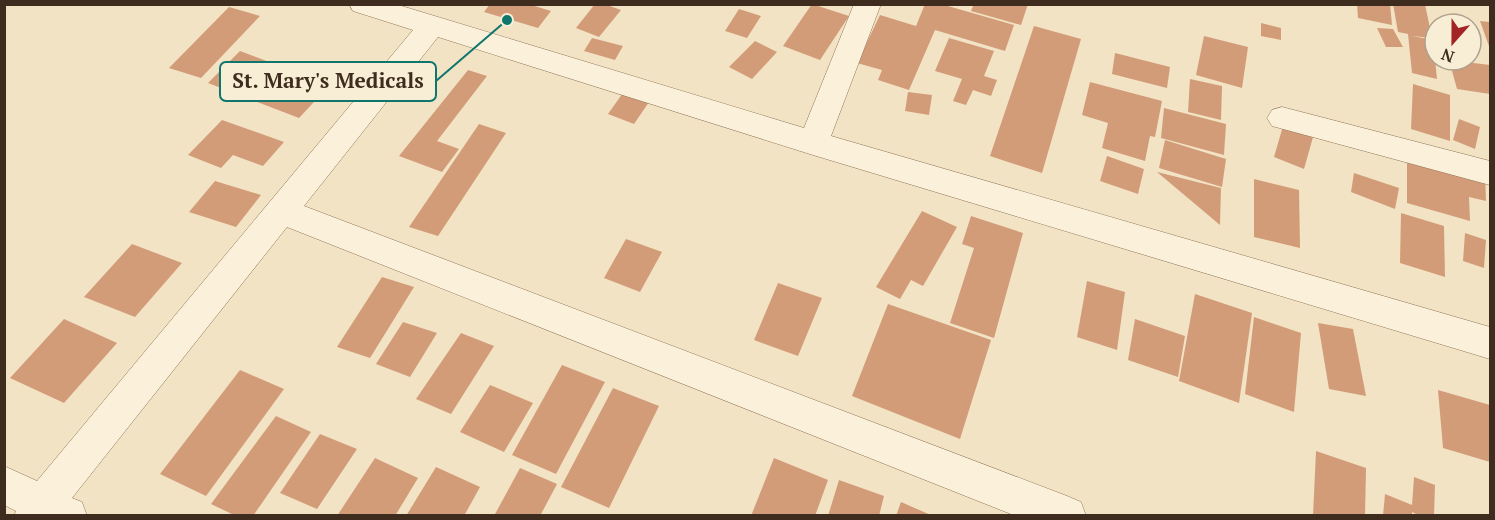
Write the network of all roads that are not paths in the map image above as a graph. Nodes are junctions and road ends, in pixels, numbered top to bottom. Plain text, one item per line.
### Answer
1 (362, 4) edge
2 (868, 4) edge
3 (432, 26) junction
4 (1282, 118) dead end
5 (813, 143) junction
6 (1491, 173) edge
7 (281, 211) junction
8 (1491, 344) edge
9 (4, 485) edge
10 (48, 512) edge
11 (1067, 516) edge

1 - 3 street
2 - 5 street
3 - 5 street
3 - 7 street
4 - 6 street
5 - 8 street
7 - 10 street
7 - 11 street
9 - 10 street

